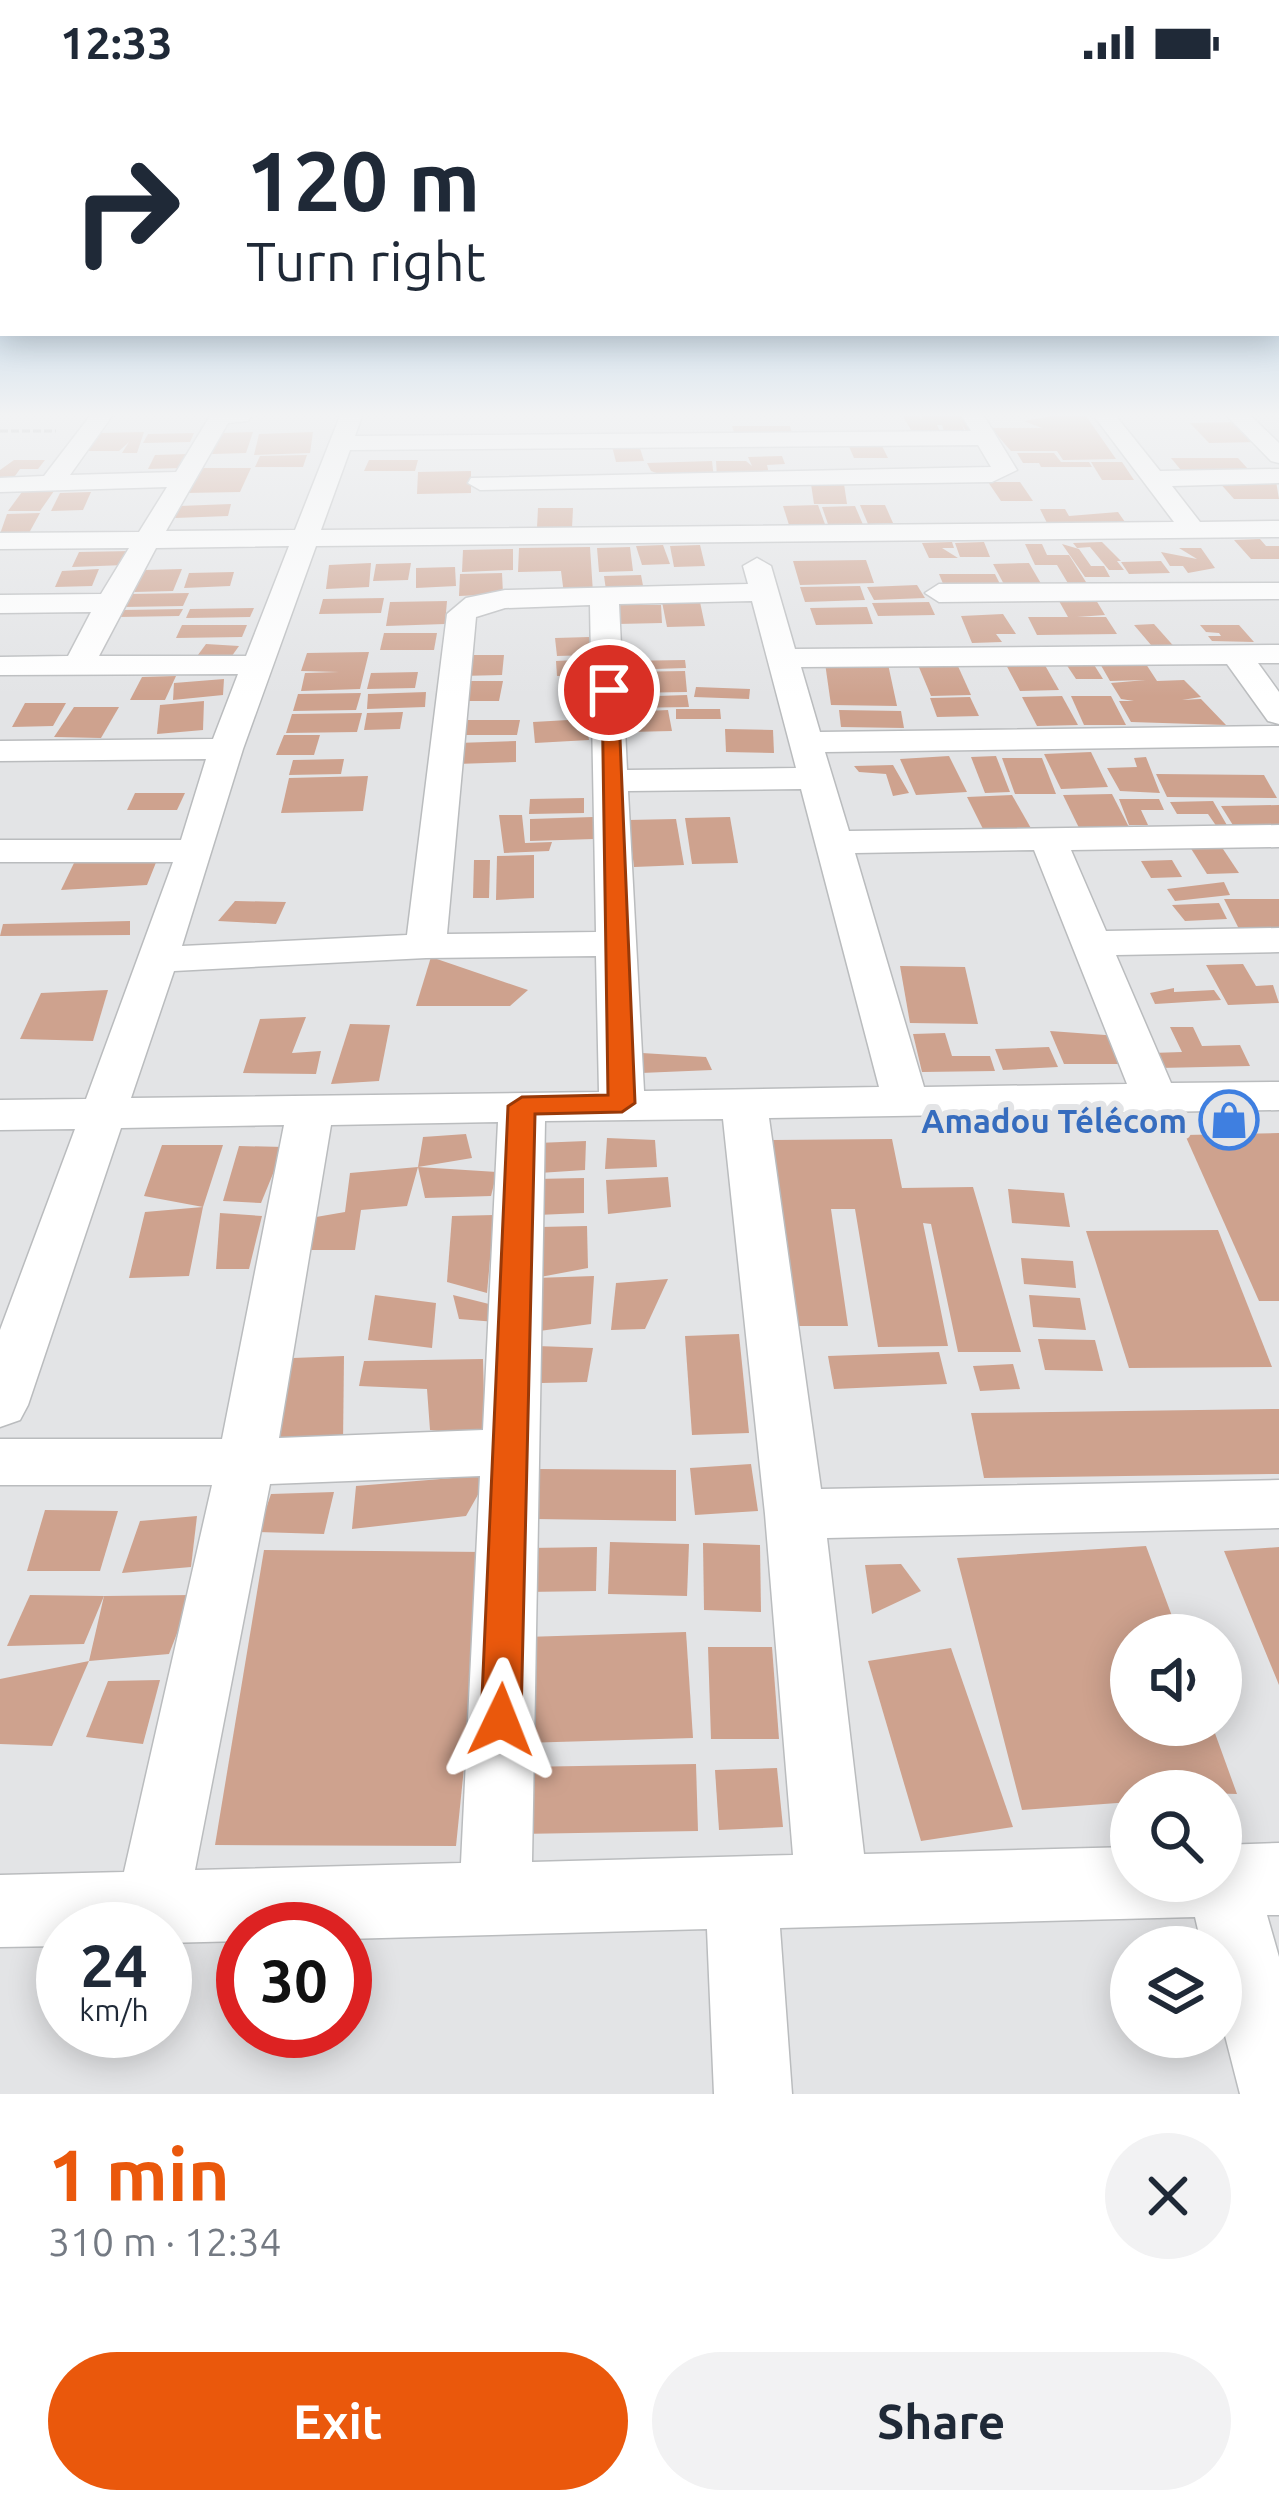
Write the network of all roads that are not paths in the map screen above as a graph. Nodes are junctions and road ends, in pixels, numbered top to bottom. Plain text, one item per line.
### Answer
1 (165, 510) edge
2 (317, 510) edge
3 (474, 510) edge
4 (1177, 510) edge
5 (1192, 530) junction
6 (1279, 530) edge
7 (748, 535) junction
8 (468, 538) junction
9 (307, 539) junction
10 (0, 541) edge
11 (146, 541) junction
12 (1279, 591) edge
13 (765, 592) junction
14 (939, 594) junction
15 (604, 600) junction
16 (110, 602) junction
17 (0, 604) edge
18 (1020, 624) junction
19 (1279, 654) edge
20 (1236, 655) junction
21 (784, 658) junction
22 (259, 665) junction
23 (0, 666) edge
24 (79, 666) junction
25 (1279, 714) edge
26 (1279, 736) edge
27 (226, 749) junction
28 (0, 751) edge
29 (814, 760) junction
30 (613, 781) junction
31 (1279, 836) edge
32 (1048, 839) junction
33 (836, 842) junction
34 (0, 851) edge
35 (196, 851) junction
36 (1279, 940) edge
37 (1091, 943) junction
38 (618, 944) junction
39 (426, 946) junction
40 (157, 960) junction
41 (1279, 1096) edge
42 (1155, 1098) junction
43 (744, 1101) junction
44 (906, 1102) junction
45 (622, 1103) junction
46 (522, 1106) junction
47 (310, 1111) junction
48 (103, 1114) junction
49 (0, 1115) edge
50 (0, 1405) edge
51 (510, 1452) junction
52 (0, 1462) edge
53 (246, 1462) junction
54 (1279, 1504) edge
55 (795, 1514) junction
56 (1279, 1879) edge
57 (1242, 1880) edge
58 (1110, 1884) edge
59 (832, 1892) junction
60 (742, 1893) junction
61 (495, 1899) junction
62 (153, 1902) edge
63 (1224, 1902) edge
64 (192, 1906) edge
65 (36, 1910) edge
66 (0, 1911) edge
67 (1279, 2092) edge
68 (753, 2094) edge

1 - 11 street
2 - 9 street
3 - 8 street
4 - 5 street
5 - 6 street
5 - 14 street
7 - 8 street
7 - 13 street
7 - 14 street
8 - 9 street
9 - 11 street
9 - 22 street
10 - 11 street
11 - 16 street
12 - 18 street
13 - 15 street
13 - 21 street
14 - 18 street
14 - 18 street
14 - 21 street
15 - 30 street
15 - 39 street
16 - 17 street
16 - 24 street
18 - 20 street
19 - 20 street
20 - 25 street
21 - 29 street
22 - 24 street
22 - 27 street
23 - 24 street
26 - 29 street
27 - 28 street
27 - 35 street
29 - 30 street
29 - 33 street
30 - 38 street
31 - 32 street
32 - 33 street
32 - 37 street
33 - 44 street
34 - 35 street
35 - 40 street
36 - 37 street
37 - 42 street
38 - 39 street
38 - 45 street
39 - 40 street
40 - 48 street
41 - 42 street
42 - 44 street
43 - 44 street
43 - 45 street
43 - 55 street
45 - 46 street
46 - 47 street
46 - 51 street
47 - 48 street
47 - 53 street
48 - 49 street
48 - 50 street
51 - 53 street
51 - 61 street
52 - 53 street
53 - 62 street
54 - 55 street
55 - 59 street
56 - 57 street
58 - 59 street
59 - 60 street
60 - 61 street
60 - 68 street
61 - 64 street
63 - 67 street
65 - 66 street

